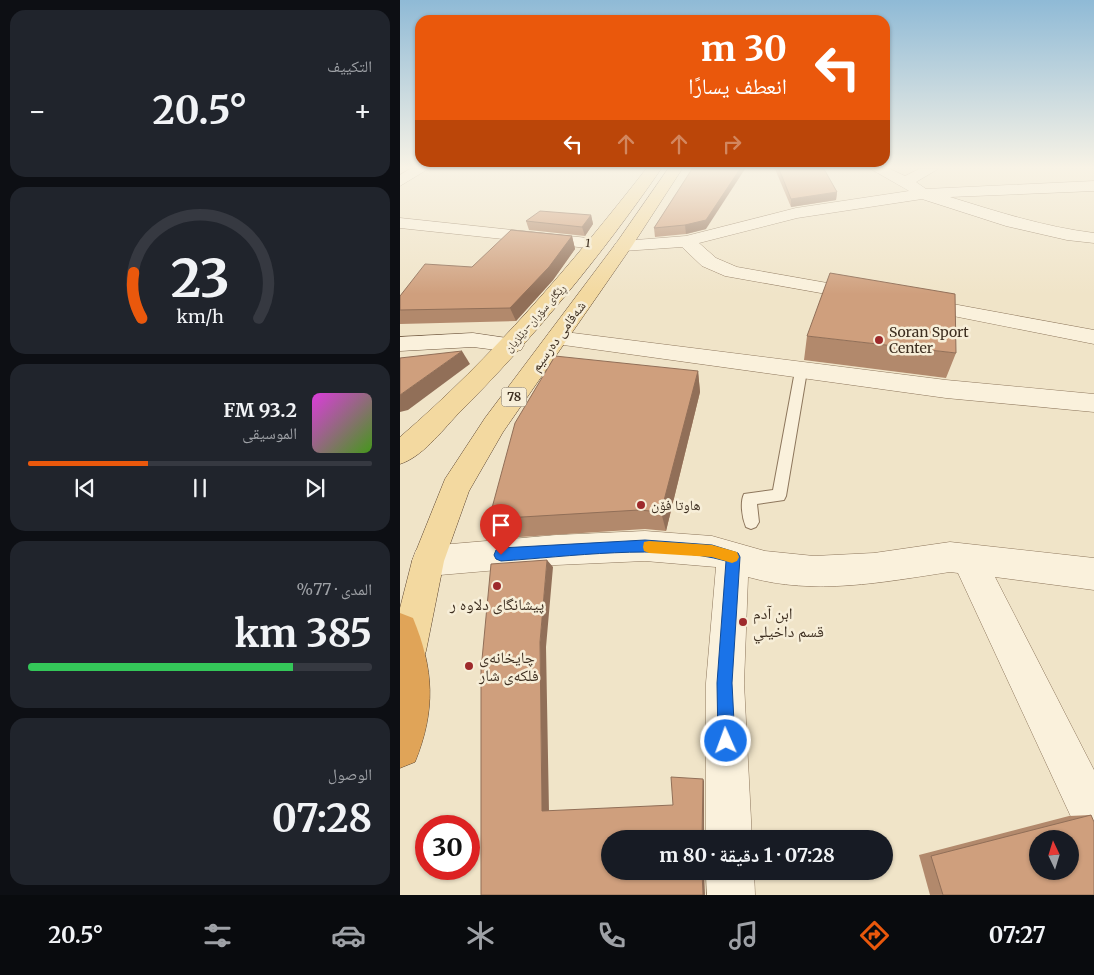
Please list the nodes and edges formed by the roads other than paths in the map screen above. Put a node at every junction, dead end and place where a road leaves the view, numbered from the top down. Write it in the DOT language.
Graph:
graph roads {
  1 [pos="622,211"];
  2 [pos="647,211"];
  3 [pos="811,211"];
  4 [pos="976,211"];
  5 [pos="400,223"];
  6 [pos="1094,238"];
  7 [pos="686,241"];
  8 [pos="597,244"];
  9 [pos="623,246"];
  10 [pos="875,296"];
  11 [pos="903,301"];
  12 [pos="1094,337"];
  13 [pos="557,338"];
  14 [pos="400,344"];
  15 [pos="512,345"];
  16 [pos="801,371"];
  17 [pos="1094,403"];
  18 [pos="400,453"];
  19 [pos="751,522"];
  20 [pos="733,557"];
  21 [pos="968,559"];
  22 [pos="428,561"];
  23 [pos="1094,574"];
  24 [pos="404,641"];
  25 [pos="400,747"];
  26 [pos="1094,816"];
  27 [pos="730,830"];
  28 [pos="730,880"];
  29 [pos="731,895"];
  1 -- 8 [label="main road, ڕێگای سۆران-دێلزیان"];
  2 -- 9 [label="main road, شەقامی دەرسیم / 78"];
  3 -- 7 [label="street"];
  4 -- 6 [label="street"];
  5 -- 8 [label="street, 1"];
  7 -- 9 [label="street"];
  7 -- 10 [label="street"];
  8 -- 15 [label="main road, ڕێگای سۆران-دێلزیان"];
  9 -- 13 [label="main road, شەقامی دەرسیم / 78"];
  11 -- 12 [label="street"];
  13 -- 16 [label="street"];
  13 -- 22 [label="main road, شەقامی دەرسیم / 78"];
  14 -- 15 [label="street"];
  15 -- 18 [label="main road, ڕێگای سۆران-دێلزیان"];
  16 -- 17 [label="street"];
  16 -- 19 [label="lane"];
  20 -- 21 [label="street"];
  20 -- 22 [label="street"];
  20 -- 27 [label="street"];
  21 -- 23 [label="street"];
  21 -- 26 [label="street"];
  22 -- 24 [label="main road, شەقامی دەرسیم / 78"];
  24 -- 25 [label="highway"];
  28 -- 29 [label="street"];
}
